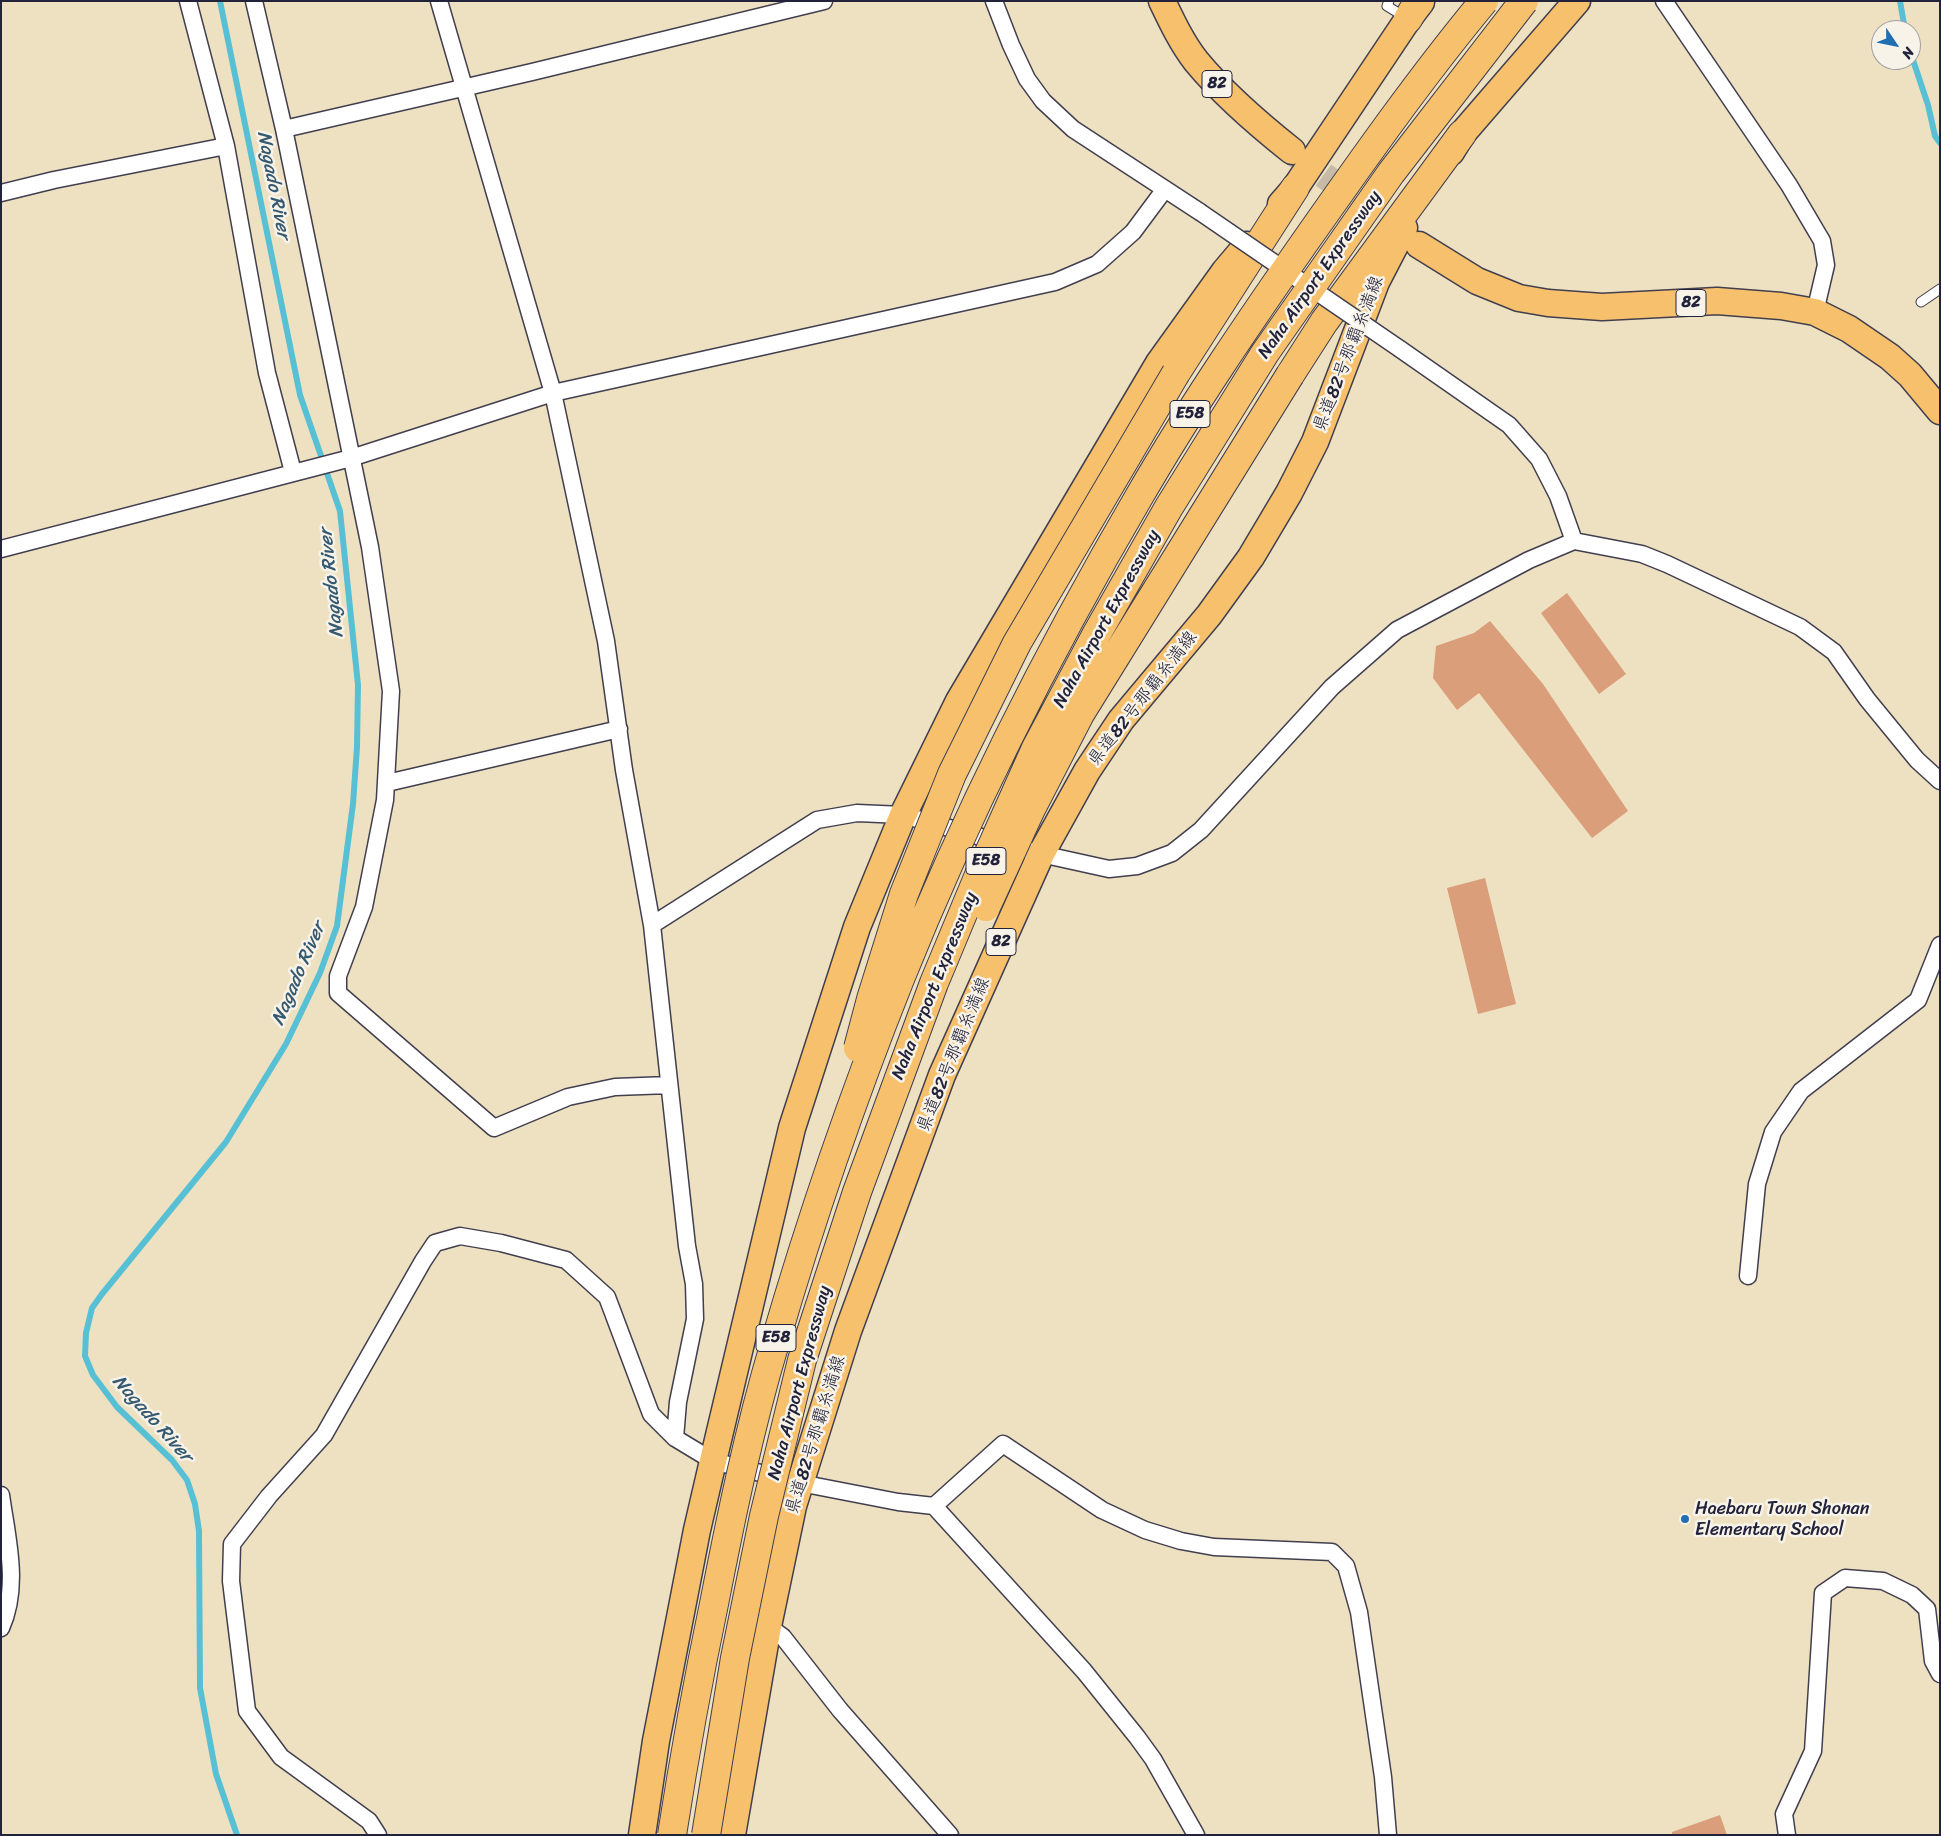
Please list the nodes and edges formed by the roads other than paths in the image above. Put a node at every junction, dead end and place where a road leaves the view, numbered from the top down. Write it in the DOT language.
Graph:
graph roads {
  1 [pos="188,1"];
  2 [pos="254,1"];
  3 [pos="439,1"];
  4 [pos="824,1"];
  5 [pos="994,1"];
  6 [pos="1162,1"];
  7 [pos="1484,1"];
  8 [pos="1524,1"];
  9 [pos="1577,1"];
  10 [pos="1664,1"];
  11 [pos="1409,6"];
  12 [pos="465,88"];
  13 [pos="284,129"];
  14 [pos="1462,134"];
  15 [pos="226,146"];
  16 [pos="1292,152"];
  17 [pos="1295,188"];
  18 [pos="1164,189"];
  19 [pos="1,193"];
  20 [pos="1418,245"];
  21 [pos="1940,289"];
  22 [pos="1921,302"];
  23 [pos="1815,312"];
  24 [pos="553,394"];
  25 [pos="1940,410"];
  26 [pos="351,458"];
  27 [pos="293,472"];
  28 [pos="1574,541"];
  29 [pos="1,549"];
  30 [pos="619,729"];
  31 [pos="1940,782"];
  32 [pos="387,783"];
  33 [pos="903,815"];
  34 [pos="1041,854"];
  35 [pos="652,925"];
  36 [pos="1940,945"];
  37 [pos="669,1085"];
  38 [pos="822,1190"];
  39 [pos="857,1192"];
  40 [pos="1748,1276"];
  41 [pos="675,1438"];
  42 [pos="713,1461"];
  43 [pos="800,1483"];
  44 [pos="1,1495"];
  45 [pos="934,1506"];
  46 [pos="768,1626"];
  47 [pos="1,1628"];
  48 [pos="1940,1674"];
  49 [pos="378,1835"];
  50 [pos="642,1835"];
  51 [pos="672,1835"];
  52 [pos="706,1835"];
  53 [pos="732,1835"];
  54 [pos="950,1835"];
  55 [pos="1196,1835"];
  56 [pos="1388,1835"];
  57 [pos="1787,1835"];
  1 -- 15 [label="street"];
  2 -- 13 [label="street"];
  3 -- 12 [label="street"];
  4 -- 12 [label="street"];
  5 -- 18 [label="street"];
  6 -- 16 [label="main road, 82"];
  7 -- 38 [label="highway, Naha Airport Expressway / E58, bridge"];
  8 -- 39 [label="highway, Naha Airport Expressway / E58, bridge"];
  9 -- 14 [label="main road, 県道82号那覇糸満線 / 82"];
  10 -- 23 [label="street"];
  11 -- 17 [label="main road"];
  12 -- 13 [label="street"];
  12 -- 24 [label="street"];
  13 -- 26 [label="street"];
  14 -- 34 [label="main road, 県道82号那覇糸満線 / 82"];
  14 -- 39 [label="highway, bridge"];
  15 -- 19 [label="street"];
  15 -- 27 [label="street"];
  17 -- 33 [label="main road"];
  17 -- 38 [label="highway, bridge"];
  18 -- 24 [label="street"];
  18 -- 28 [label="street, bridge"];
  20 -- 23 [label="main road, 82"];
  21 -- 22 [label="lane"];
  23 -- 25 [label="main road, 82"];
  24 -- 26 [label="street"];
  24 -- 30 [label="street"];
  26 -- 27 [label="street"];
  26 -- 32 [label="street"];
  27 -- 29 [label="street"];
  28 -- 31 [label="street"];
  28 -- 34 [label="street"];
  30 -- 32 [label="street"];
  30 -- 35 [label="street"];
  32 -- 37 [label="street"];
  33 -- 34 [label="street"];
  33 -- 35 [label="street"];
  33 -- 42 [label="main road"];
  34 -- 43 [label="main road, 県道82号那覇糸満線 / 82"];
  35 -- 37 [label="street"];
  36 -- 40 [label="street"];
  37 -- 41 [label="street"];
  38 -- 51 [label="highway, Naha Airport Expressway / E58, bridge"];
  39 -- 52 [label="highway, Naha Airport Expressway / E58, bridge"];
  41 -- 42 [label="street"];
  41 -- 49 [label="street"];
  42 -- 43 [label="street"];
  42 -- 50 [label="main road"];
  43 -- 45 [label="street"];
  43 -- 46 [label="main road, 県道82号那覇糸満線 / 82"];
  44 -- 47 [label="street"];
  45 -- 55 [label="street"];
  45 -- 56 [label="street"];
  46 -- 53 [label="main road, 県道82号那覇糸満線 / 82"];
  46 -- 54 [label="street"];
  48 -- 57 [label="street"];
}
